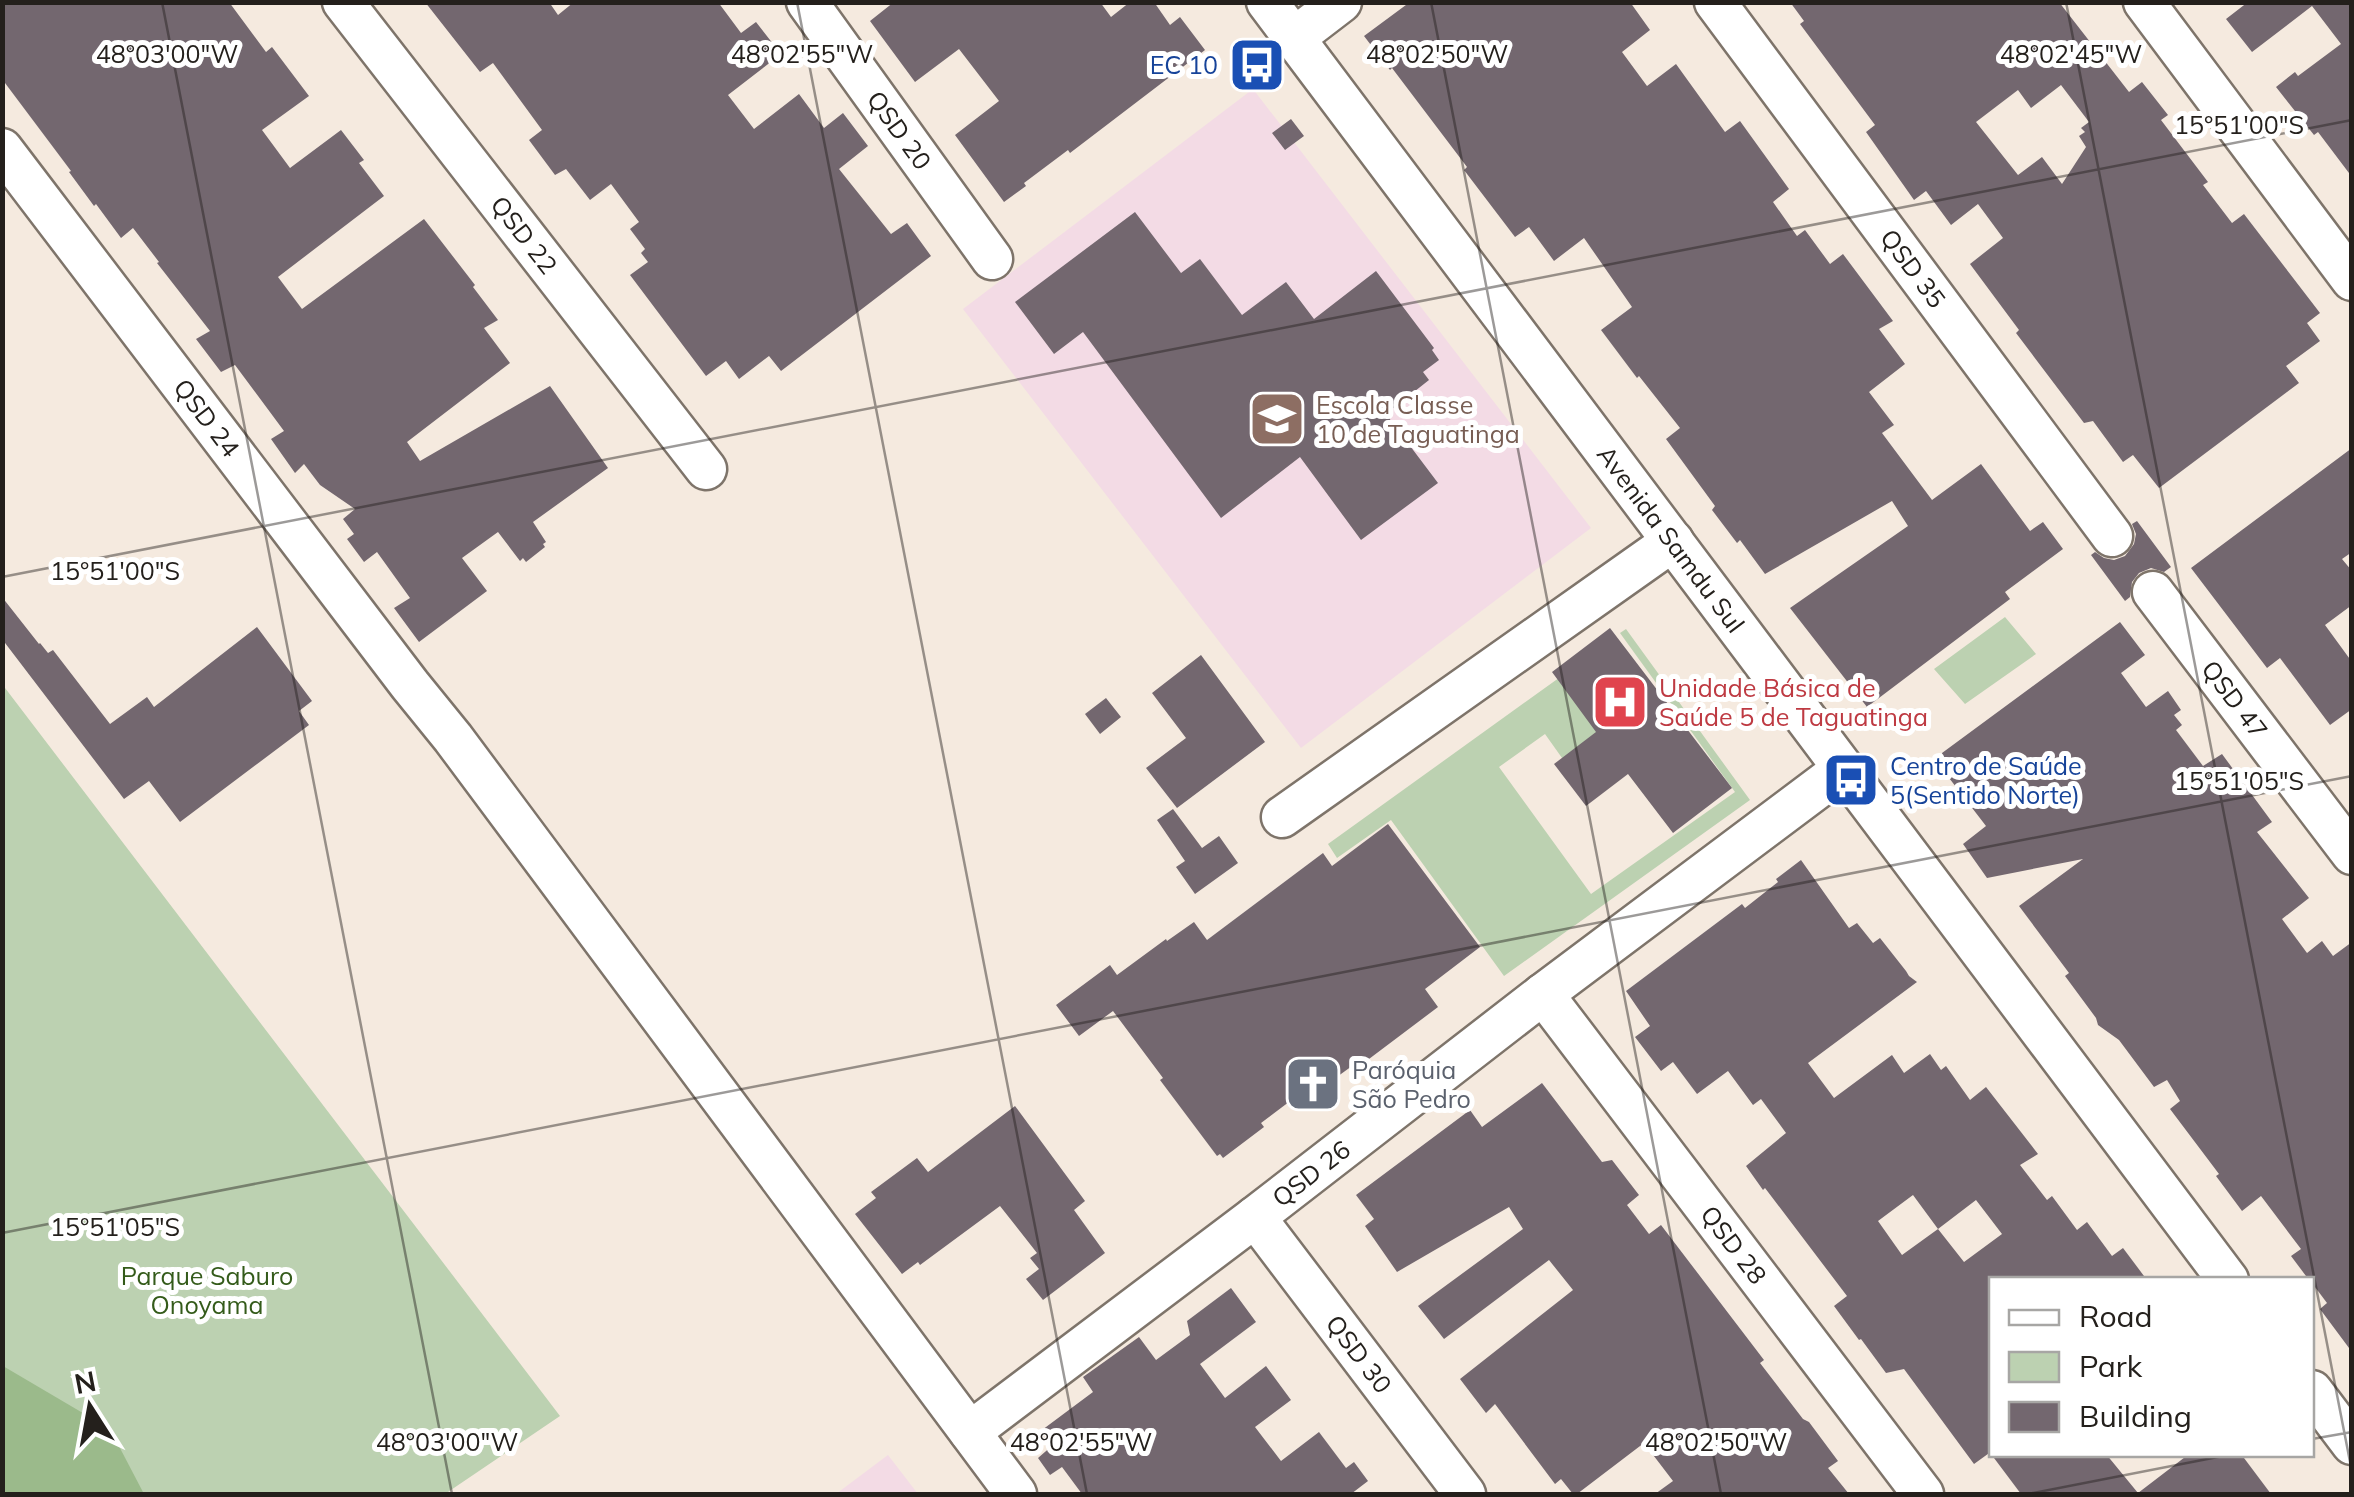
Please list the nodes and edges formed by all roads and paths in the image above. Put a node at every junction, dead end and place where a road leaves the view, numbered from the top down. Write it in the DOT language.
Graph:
graph roads {
  1 [pos="343,2"];
  2 [pos="807,2"];
  3 [pos="1267,2"];
  4 [pos="1342,2"];
  5 [pos="1715,2"];
  6 [pos="2144,2"];
  7 [pos="1294,38"];
  8 [pos="2,149"];
  9 [pos="992,259"];
  10 [pos="2352,280"];
  11 [pos="706,469"];
  12 [pos="2112,536"];
  13 [pos="1672,541"];
  14 [pos="2153,592"];
  15 [pos="1843,769"];
  16 [pos="1282,817"];
  17 [pos="2352,854"];
  18 [pos="1543,994"];
  19 [pos="1255,1217"];
  20 [pos="2226,1277"];
  21 [pos="2314,1394"];
  22 [pos="970,1432"];
  23 [pos="2352,1444"];
  24 [pos="1016,1494"];
  25 [pos="1465,1494"];
  26 [pos="1923,1494"];
  1 -- 11 [label="street, QSD 22"];
  2 -- 9 [label="street, QSD 20"];
  3 -- 7 [label="street, Avenida Samdu Sul"];
  4 -- 7 [label="street"];
  5 -- 12 [label="street, QSD 35"];
  6 -- 10 [label="street"];
  7 -- 13 [label="street, Avenida Samdu Sul"];
  8 -- 22 [label="street, QSD 24"];
  13 -- 15 [label="street, Avenida Samdu Sul"];
  13 -- 16 [label="street"];
  14 -- 17 [label="street, QSD 47"];
  15 -- 18 [label="street, QSD 26"];
  15 -- 20 [label="street, Avenida Samdu Sul"];
  18 -- 19 [label="street, QSD 26"];
  18 -- 26 [label="street, QSD 28"];
  19 -- 22 [label="street, QSD 26"];
  19 -- 25 [label="street, QSD 30"];
  21 -- 23 [label="street"];
  22 -- 24 [label="street, QSD 24"];
}
